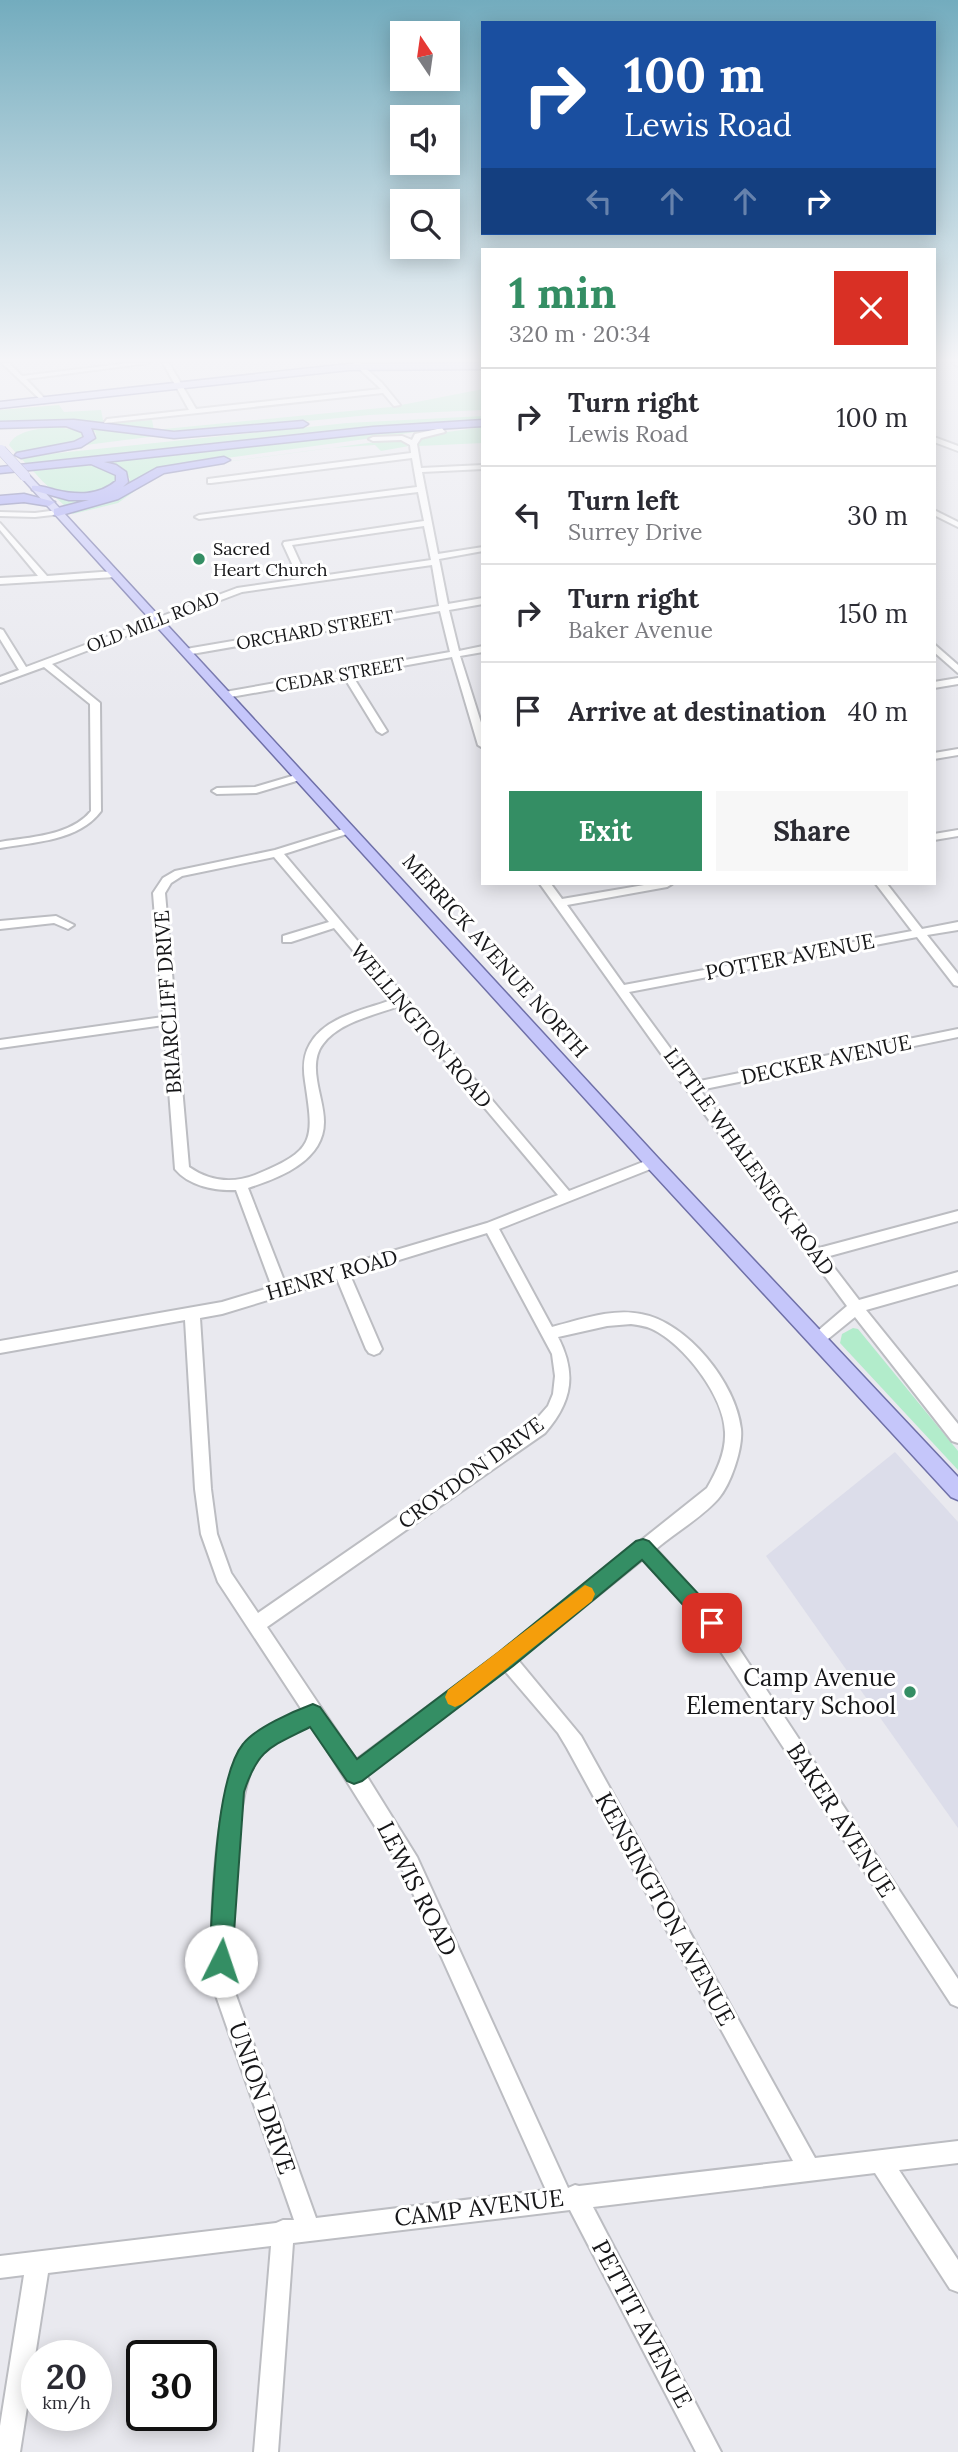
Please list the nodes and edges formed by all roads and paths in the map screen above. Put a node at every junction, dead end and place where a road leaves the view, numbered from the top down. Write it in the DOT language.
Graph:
graph roads {
  1 [pos="24,477"];
  2 [pos="32,477"];
  3 [pos="123,477"];
  4 [pos="148,477"];
  5 [pos="239,477"];
  6 [pos="419,477"];
  7 [pos="211,481"];
  8 [pos="36,488"];
  9 [pos="421,489"];
  10 [pos="0,494"];
  11 [pos="0,500"];
  12 [pos="54,507"];
  13 [pos="936,513"];
  14 [pos="0,514"];
  15 [pos="199,517"];
  16 [pos="428,523"];
  17 [pos="0,525"];
  18 [pos="958,525"];
  19 [pos="0,542"];
  20 [pos="13,542"];
  21 [pos="481,549"];
  22 [pos="435,559"];
  23 [pos="115,574"];
  24 [pos="44,579"];
  25 [pos="304,580"];
  26 [pos="0,581"];
  27 [pos="481,601"];
  28 [pos="444,608"];
  29 [pos="157,620"];
  30 [pos="0,632"];
  31 [pos="481,649"];
  32 [pos="936,649"];
  33 [pos="187,652"];
  34 [pos="455,654"];
  35 [pos="45,663"];
  36 [pos="958,670"];
  37 [pos="24,671"];
  38 [pos="345,673"];
  39 [pos="0,680"];
  40 [pos="958,681"];
  41 [pos="936,685"];
  42 [pos="225,695"];
  43 [pos="382,731"];
  44 [pos="481,738"];
  45 [pos="958,752"];
  46 [pos="936,756"];
  47 [pos="299,777"];
  48 [pos="217,791"];
  49 [pos="349,830"];
  50 [pos="958,833"];
  51 [pos="936,837"];
  52 [pos="0,845"];
  53 [pos="277,853"];
  54 [pos="547,885"];
  55 [pos="661,885"];
  56 [pos="882,885"];
  57 [pos="560,903"];
  58 [pos="335,924"];
  59 [pos="0,925"];
  60 [pos="68,925"];
  61 [pos="958,926"];
  62 [pos="919,933"];
  63 [pos="287,939"];
  64 [pos="958,982"];
  65 [pos="622,989"];
  66 [pos="401,1001"];
  67 [pos="169,1020"];
  68 [pos="958,1033"];
  69 [pos="0,1044"];
  70 [pos="693,1087"];
  71 [pos="653,1163"];
  72 [pos="241,1186"];
  73 [pos="567,1197"];
  74 [pos="958,1216"];
  75 [pos="491,1227"];
  76 [pos="817,1254"];
  77 [pos="342,1273"];
  78 [pos="958,1278"];
  79 [pos="280,1290"];
  80 [pos="856,1307"];
  81 [pos="192,1313"];
  82 [pos="547,1334"];
  83 [pos="818,1339"];
  84 [pos="0,1347"];
  85 [pos="374,1349"];
  86 [pos="958,1436"];
  87 [pos="958,1490"];
  88 [pos="643,1547"];
  89 [pos="255,1625"];
  90 [pos="506,1659"];
  91 [pos="313,1714"];
  92 [pos="354,1773"];
  93 [pos="958,1997"];
  94 [pos="958,2152"];
  95 [pos="881,2162"];
  96 [pos="809,2169"];
  97 [pos="568,2197"];
  98 [pos="308,2228"];
  99 [pos="283,2231"];
  100 [pos="38,2262"];
  101 [pos="0,2267"];
  102 [pos="958,2281"];
  103 [pos="8,2452"];
  104 [pos="266,2452"];
  105 [pos="709,2452"];
  1 -- 10 [label="highway"];
  2 -- 8 [label="main road, MERRICK AVENUE NORTH"];
  3 -- 8 [label="highway"];
  4 -- 12 [label="highway"];
  5 -- 7 [label="street"];
  6 -- 9 [label="street"];
  8 -- 12 [label="main road, MERRICK AVENUE NORTH"];
  9 -- 15 [label="street"];
  9 -- 16 [label="street"];
  11 -- 12 [label="highway"];
  12 -- 14 [label="street"];
  12 -- 23 [label="main road, MERRICK AVENUE NORTH"];
  13 -- 18 [label="street"];
  16 -- 22 [label="street"];
  16 -- 25 [label="street"];
  17 -- 20 [label="street"];
  19 -- 20 [label="street"];
  20 -- 24 [label="street"];
  21 -- 22 [label="street, OLD MILL ROAD"];
  22 -- 25 [label="street, OLD MILL ROAD"];
  22 -- 28 [label="street"];
  23 -- 24 [label="street"];
  23 -- 29 [label="main road, MERRICK AVENUE NORTH"];
  24 -- 26 [label="street"];
  25 -- 29 [label="street, OLD MILL ROAD"];
  27 -- 28 [label="street, ORCHARD STREET"];
  28 -- 33 [label="street, ORCHARD STREET"];
  28 -- 34 [label="street"];
  29 -- 33 [label="main road, MERRICK AVENUE NORTH"];
  29 -- 35 [label="street, OLD MILL ROAD"];
  30 -- 37 [label="street"];
  31 -- 34 [label="street, CEDAR STREET"];
  32 -- 36 [label="street"];
  33 -- 42 [label="main road, MERRICK AVENUE NORTH"];
  34 -- 38 [label="street, CEDAR STREET"];
  34 -- 44 [label="street"];
  35 -- 37 [label="street, OLD MILL ROAD"];
  35 -- 52 [label="street"];
  37 -- 39 [label="street, OLD MILL ROAD"];
  38 -- 42 [label="street, CEDAR STREET"];
  38 -- 43 [label="street"];
  40 -- 41 [label="street"];
  42 -- 47 [label="main road, MERRICK AVENUE NORTH"];
  45 -- 46 [label="street"];
  47 -- 48 [label="street"];
  47 -- 49 [label="main road, MERRICK AVENUE NORTH"];
  49 -- 53 [label="street, BRIARCLIFF DRIVE"];
  49 -- 71 [label="main road, MERRICK AVENUE NORTH"];
  50 -- 51 [label="street"];
  53 -- 58 [label="street, WELLINGTON ROAD"];
  53 -- 67 [label="street, BRIARCLIFF DRIVE"];
  54 -- 57 [label="street, LITTLE WHALENECK ROAD"];
  55 -- 57 [label="street"];
  56 -- 62 [label="street"];
  57 -- 65 [label="street, LITTLE WHALENECK ROAD"];
  58 -- 63 [label="street"];
  58 -- 66 [label="street, WELLINGTON ROAD"];
  59 -- 60 [label="street"];
  61 -- 62 [label="street, POTTER AVENUE"];
  62 -- 64 [label="street"];
  62 -- 65 [label="street, POTTER AVENUE"];
  65 -- 70 [label="street, LITTLE WHALENECK ROAD"];
  66 -- 72 [label="street"];
  66 -- 73 [label="street, WELLINGTON ROAD"];
  67 -- 69 [label="street"];
  67 -- 72 [label="street, BRIARCLIFF DRIVE"];
  68 -- 70 [label="street, DECKER AVENUE"];
  70 -- 76 [label="street, LITTLE WHALENECK ROAD"];
  71 -- 73 [label="street, HENRY ROAD"];
  71 -- 83 [label="main road, MERRICK AVENUE NORTH"];
  72 -- 79 [label="street"];
  73 -- 75 [label="street, HENRY ROAD"];
  74 -- 76 [label="street"];
  75 -- 77 [label="street, HENRY ROAD"];
  75 -- 82 [label="street, CROYDON DRIVE"];
  76 -- 80 [label="street, LITTLE WHALENECK ROAD"];
  77 -- 79 [label="street, HENRY ROAD"];
  77 -- 85 [label="street"];
  78 -- 80 [label="street"];
  79 -- 81 [label="street, HENRY ROAD"];
  80 -- 83 [label="street"];
  80 -- 86 [label="street, LITTLE WHALENECK ROAD"];
  81 -- 84 [label="street, HENRY ROAD"];
  81 -- 89 [label="street, LEWIS ROAD"];
  82 -- 88 [label="street"];
  82 -- 89 [label="street, CROYDON DRIVE"];
  83 -- 87 [label="main road, MERRICK AVENUE NORTH"];
  88 -- 90 [label="street"];
  88 -- 93 [label="street, BAKER AVENUE"];
  89 -- 91 [label="street, LEWIS ROAD"];
  90 -- 92 [label="street"];
  90 -- 96 [label="street, KENSINGTON AVENUE"];
  91 -- 92 [label="street, LEWIS ROAD"];
  91 -- 98 [label="street, UNION DRIVE"];
  92 -- 97 [label="street, LEWIS ROAD"];
  94 -- 95 [label="street, CAMP AVENUE"];
  95 -- 96 [label="street, CAMP AVENUE"];
  95 -- 102 [label="street"];
  96 -- 97 [label="street, CAMP AVENUE"];
  97 -- 98 [label="street, CAMP AVENUE"];
  97 -- 105 [label="street, PETTIT AVENUE"];
  98 -- 99 [label="street, CAMP AVENUE"];
  99 -- 100 [label="street, CAMP AVENUE"];
  99 -- 104 [label="street"];
  100 -- 101 [label="street, CAMP AVENUE"];
  100 -- 103 [label="street"];
}
